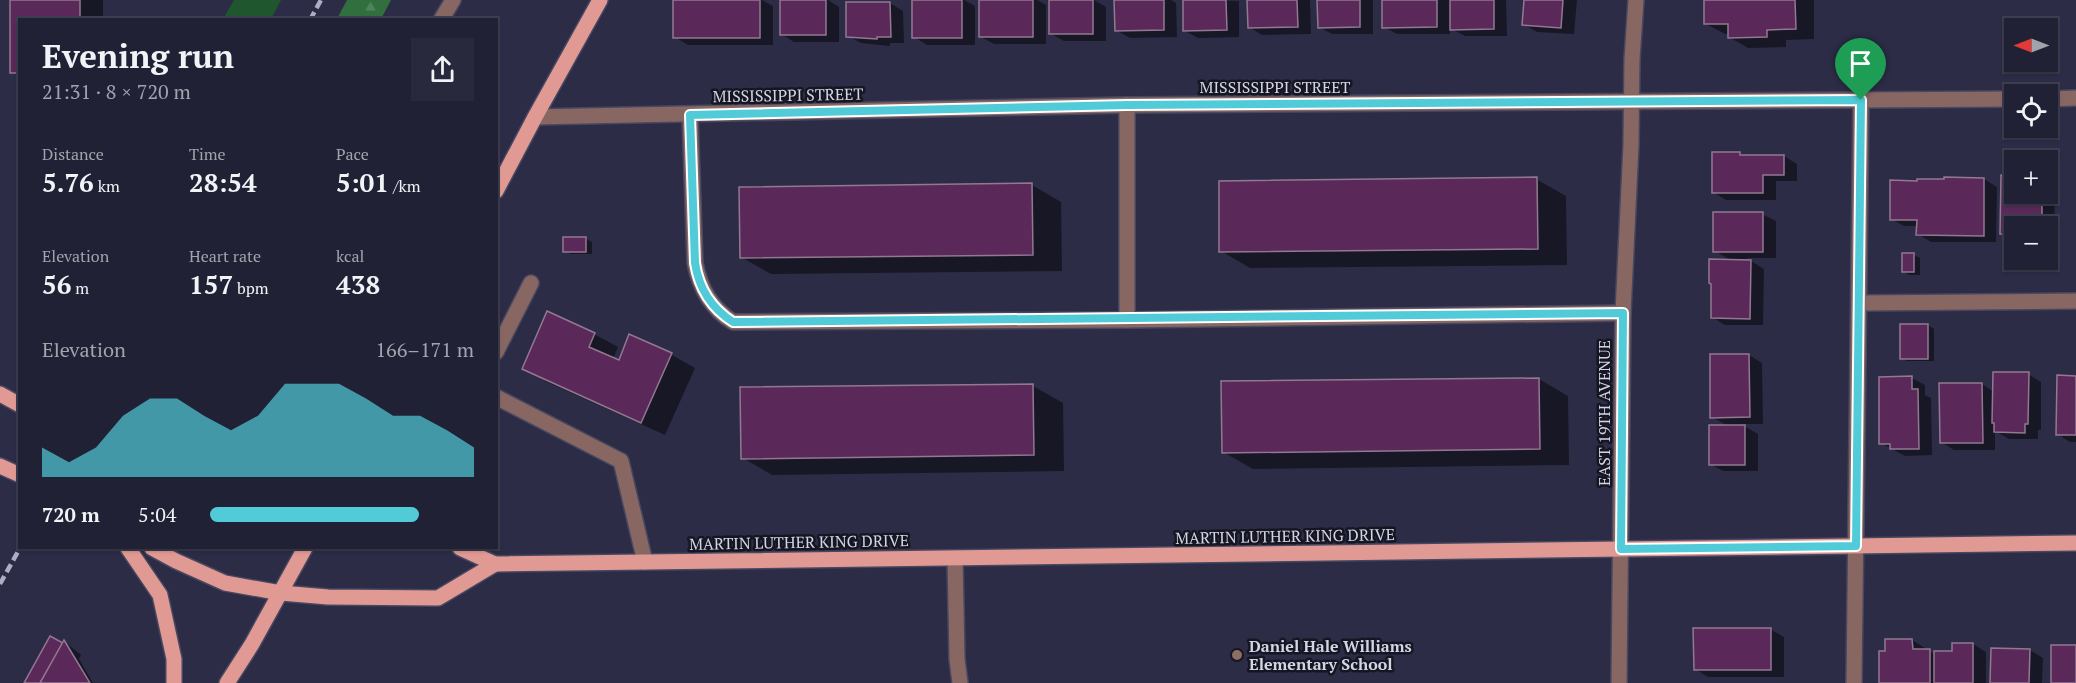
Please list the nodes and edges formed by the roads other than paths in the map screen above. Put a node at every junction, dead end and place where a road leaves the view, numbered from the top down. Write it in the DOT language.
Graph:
graph roads {
  1 [pos="453,0"];
  2 [pos="600,0"];
  3 [pos="1636,0"];
  4 [pos="442,18"];
  5 [pos="2076,98"];
  6 [pos="2004,99"];
  7 [pos="2058,99"];
  8 [pos="1861,100"];
  9 [pos="1631,103"];
  10 [pos="1127,105"];
  11 [pos="690,115"];
  12 [pos="535,117"];
  13 [pos="498,187"];
  14 [pos="531,283"];
  15 [pos="2076,301"];
  16 [pos="1859,303"];
  17 [pos="1623,313"];
  18 [pos="1127,320"];
  19 [pos="498,348"];
  20 [pos="0,394"];
  21 [pos="498,398"];
  22 [pos="18,404"];
  23 [pos="0,466"];
  24 [pos="18,475"];
  25 [pos="2076,543"];
  26 [pos="1856,546"];
  27 [pos="130,549"];
  28 [pos="154,549"];
  29 [pos="304,549"];
  30 [pos="462,549"];
  31 [pos="1621,549"];
  32 [pos="955,558"];
  33 [pos="645,562"];
  34 [pos="495,564"];
  35 [pos="281,592"];
  36 [pos="174,683"];
  37 [pos="227,683"];
  38 [pos="960,683"];
  39 [pos="1620,683"];
  40 [pos="1854,683"];
  1 -- 4 [label="street"];
  2 -- 12 [label="main road"];
  3 -- 9 [label="street, EAST 19TH AVENUE"];
  5 -- 7 [label="street"];
  6 -- 8 [label="street, MISSISSIPPI STREET"];
  8 -- 9 [label="street, MISSISSIPPI STREET"];
  8 -- 16 [label="street"];
  9 -- 10 [label="street, MISSISSIPPI STREET"];
  9 -- 17 [label="street, EAST 19TH AVENUE"];
  10 -- 11 [label="street, MISSISSIPPI STREET"];
  10 -- 18 [label="street"];
  11 -- 12 [label="street, MISSISSIPPI STREET"];
  11 -- 18 [label="street"];
  12 -- 13 [label="main road"];
  14 -- 19 [label="street"];
  15 -- 16 [label="street"];
  16 -- 26 [label="street"];
  17 -- 18 [label="street"];
  17 -- 31 [label="street, EAST 19TH AVENUE"];
  20 -- 22 [label="main road"];
  21 -- 33 [label="street"];
  23 -- 24 [label="main road"];
  25 -- 26 [label="main road, MARTIN LUTHER KING DRIVE"];
  26 -- 31 [label="main road, MARTIN LUTHER KING DRIVE"];
  26 -- 40 [label="street"];
  27 -- 36 [label="main road"];
  28 -- 35 [label="main road"];
  29 -- 35 [label="main road"];
  30 -- 34 [label="main road, MARTIN LUTHER KING DRIVE"];
  31 -- 32 [label="main road, MARTIN LUTHER KING DRIVE"];
  31 -- 39 [label="street, EAST 19TH AVENUE"];
  32 -- 33 [label="main road, MARTIN LUTHER KING DRIVE"];
  32 -- 38 [label="street"];
  33 -- 34 [label="main road, MARTIN LUTHER KING DRIVE"];
  34 -- 35 [label="main road"];
  35 -- 37 [label="main road"];
}
